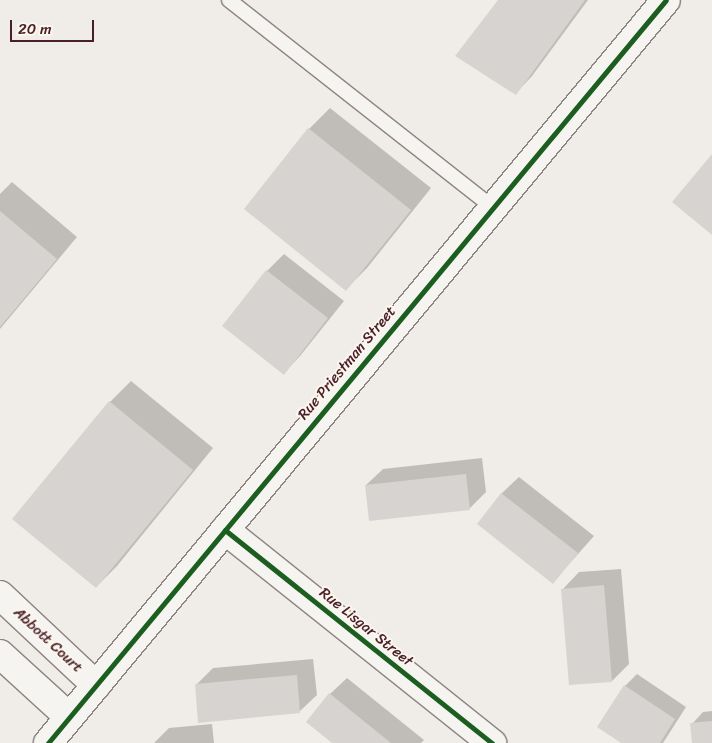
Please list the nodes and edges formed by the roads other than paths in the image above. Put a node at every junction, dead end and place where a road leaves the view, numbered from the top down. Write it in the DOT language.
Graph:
graph roads {
  1 [pos="229,0"];
  2 [pos="666,0"];
  3 [pos="493,208"];
  4 [pos="225,530"];
  5 [pos="0,595"];
  6 [pos="0,654"];
  7 [pos="96,685"];
  8 [pos="69,717"];
  9 [pos="48,743"];
  10 [pos="492,743"];
  1 -- 3 [label="lane"];
  2 -- 3 [label="street, Rue Priestman Street"];
  3 -- 4 [label="street, Rue Priestman Street"];
  4 -- 7 [label="street, Rue Priestman Street"];
  4 -- 10 [label="street, Rue Lisgar Street"];
  5 -- 7 [label="street, Abbott Court"];
  6 -- 8 [label="street"];
  7 -- 8 [label="street, Rue Priestman Street"];
  8 -- 9 [label="street, Rue Priestman Street"];
}
